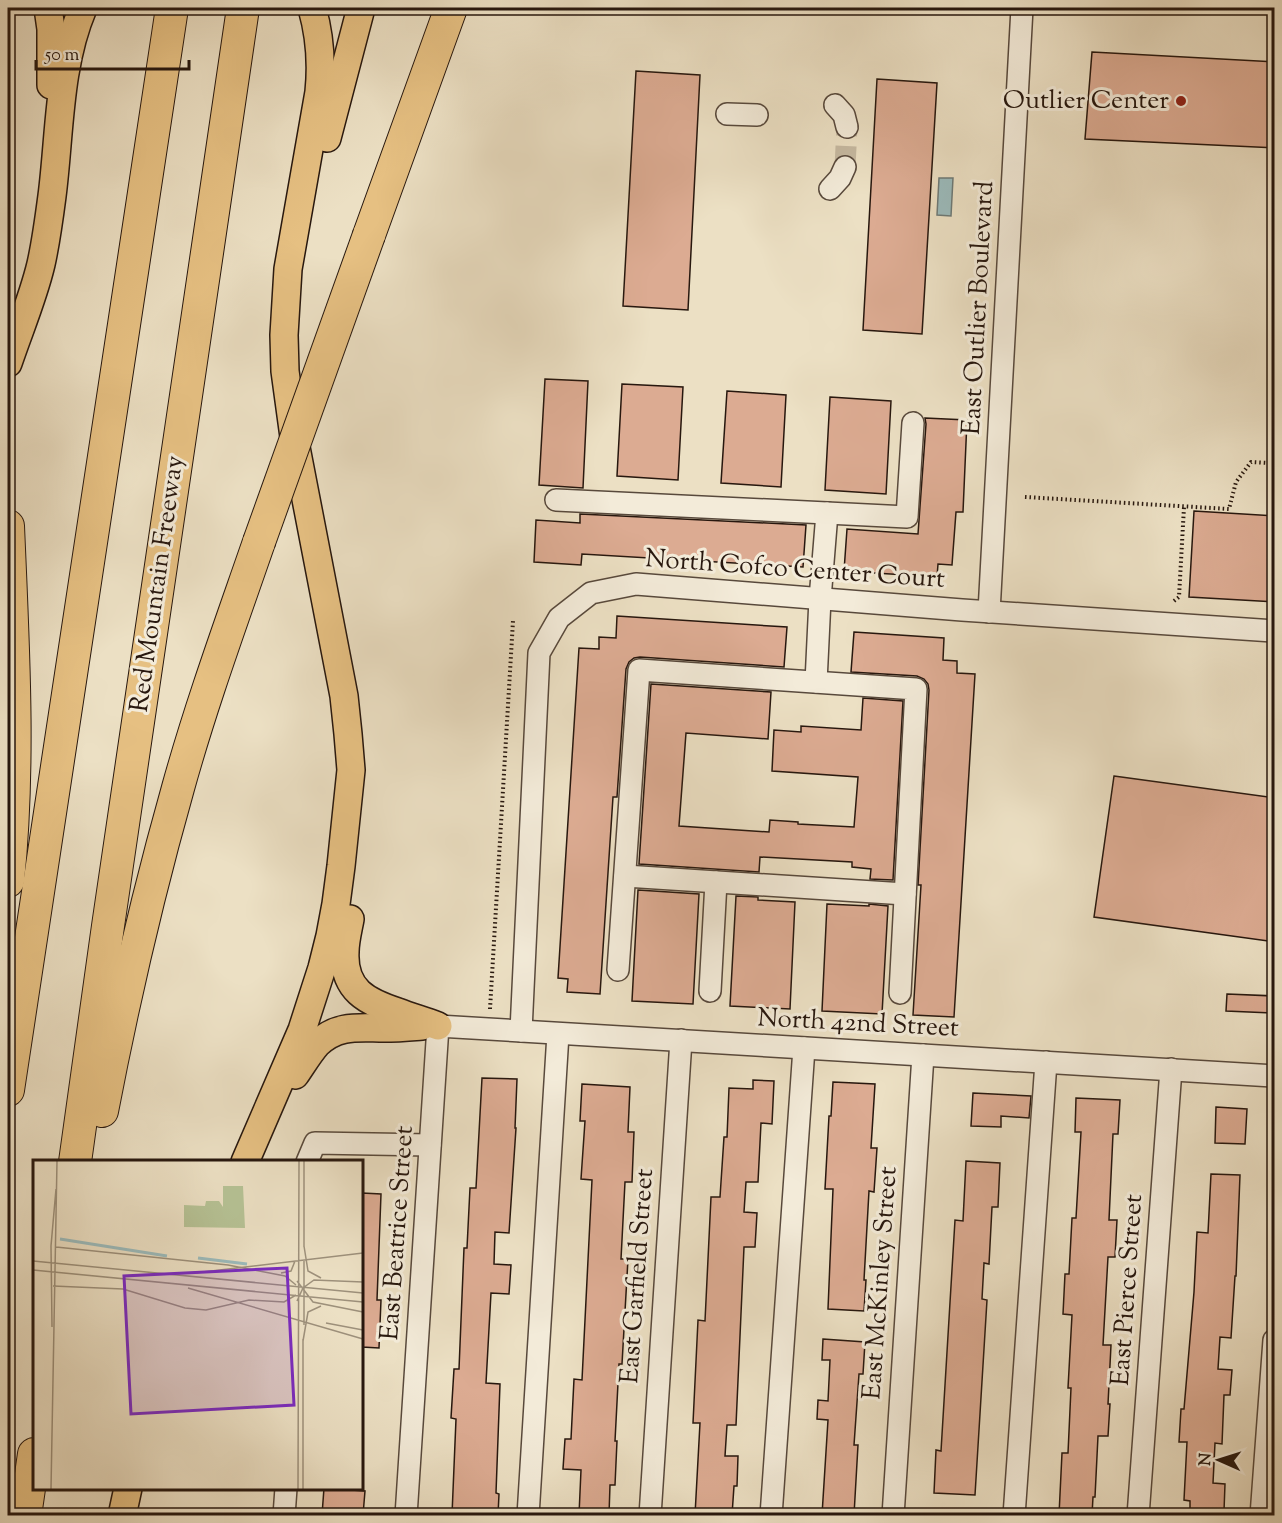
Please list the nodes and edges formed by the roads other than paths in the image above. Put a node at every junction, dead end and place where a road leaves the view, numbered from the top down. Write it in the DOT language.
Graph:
graph roads {
  1 [pos="48,8"];
  2 [pos="83,8"];
  3 [pos="312,8"];
  4 [pos="361,8"];
  5 [pos="431,8"];
  6 [pos="451,8"];
  7 [pos="1022,8"];
  8 [pos="171,12"];
  9 [pos="242,14"];
  10 [pos="835,105"];
  11 [pos="727,114"];
  12 [pos="757,115"];
  13 [pos="847,127"];
  14 [pos="845,167"];
  15 [pos="830,189"];
  16 [pos="53,194"];
  17 [pos="369,235"];
  18 [pos="288,269"];
  19 [pos="8,363"];
  20 [pos="913,423"];
  21 [pos="556,500"];
  22 [pos="827,513"];
  23 [pos="8,526"];
  24 [pos="8,531"];
  25 [pos="820,599"];
  26 [pos="989,612"];
  27 [pos="1275,631"];
  28 [pos="816,682"];
  29 [pos="351,770"];
  30 [pos="625,876"];
  31 [pos="8,881"];
  32 [pos="716,882"];
  33 [pos="905,894"];
  34 [pos="618,970"];
  35 [pos="710,991"];
  36 [pos="900,993"];
  37 [pos="438,1026"];
  38 [pos="521,1031"];
  39 [pos="558,1034"];
  40 [pos="681,1040"];
  41 [pos="804,1048"];
  42 [pos="922,1055"];
  43 [pos="1046,1062"];
  44 [pos="1171,1069"];
  45 [pos="1275,1076"];
  46 [pos="8,1090"];
  47 [pos="261,1126"];
  48 [pos="430,1145"];
  49 [pos="75,1160"];
  50 [pos="92,1160"];
  51 [pos="244,1160"];
  52 [pos="307,1160"];
  53 [pos="1275,1340"];
  54 [pos="33,1461"];
  55 [pos="128,1490"];
  56 [pos="286,1490"];
  57 [pos="25,1515"];
  58 [pos="122,1515"];
  59 [pos="284,1515"];
  60 [pos="406,1515"];
  61 [pos="528,1515"];
  62 [pos="650,1515"];
  63 [pos="771,1515"];
  64 [pos="893,1515"];
  65 [pos="1014,1515"];
  66 [pos="1138,1515"];
  67 [pos="1261,1515"];
  1 -- 16 [label="main road"];
  2 -- 16 [label="main road"];
  3 -- 18 [label="main road"];
  4 -- 18 [label="main road"];
  5 -- 17 [label="highway"];
  6 -- 17 [label="highway"];
  7 -- 26 [label="street, East Outlier Boulevard"];
  8 -- 46 [label="highway"];
  9 -- 49 [label="highway, Red Mountain Freeway"];
  10 -- 13 [label="street"];
  11 -- 12 [label="street"];
  14 -- 15 [label="street"];
  16 -- 19 [label="main road"];
  17 -- 50 [label="highway, bridge"];
  18 -- 29 [label="main road"];
  20 -- 22 [label="street"];
  21 -- 22 [label="street"];
  22 -- 25 [label="street"];
  23 -- 24 [label="highway"];
  24 -- 31 [label="highway"];
  25 -- 26 [label="street, North Cofco Center Court"];
  25 -- 28 [label="street"];
  25 -- 38 [label="street, North Cofco Center Court"];
  26 -- 27 [label="street, North Cofco Center Court"];
  28 -- 30 [label="street"];
  28 -- 33 [label="street"];
  29 -- 37 [label="main road"];
  29 -- 47 [label="main road"];
  30 -- 32 [label="street"];
  30 -- 34 [label="street"];
  32 -- 33 [label="street"];
  32 -- 35 [label="street"];
  33 -- 36 [label="street"];
  37 -- 38 [label="street, North 42nd Street"];
  37 -- 47 [label="main road"];
  37 -- 48 [label="street, East Beatrice Street"];
  38 -- 39 [label="street, North 42nd Street"];
  39 -- 40 [label="street, North 42nd Street"];
  39 -- 61 [label="street"];
  40 -- 41 [label="street, North 42nd Street"];
  40 -- 62 [label="street, East Garfield Street"];
  41 -- 42 [label="street, North 42nd Street"];
  41 -- 63 [label="street"];
  42 -- 43 [label="street, North 42nd Street"];
  42 -- 64 [label="street, East McKinley Street"];
  43 -- 44 [label="street, North 42nd Street"];
  43 -- 65 [label="street"];
  44 -- 45 [label="street, North 42nd Street"];
  44 -- 66 [label="street, East Pierce Street"];
  47 -- 51 [label="main road"];
  48 -- 52 [label="street"];
  48 -- 60 [label="street, East Beatrice Street"];
  53 -- 67 [label="street"];
  54 -- 57 [label="highway"];
  55 -- 58 [label="main road"];
  56 -- 59 [label="street"];
}
